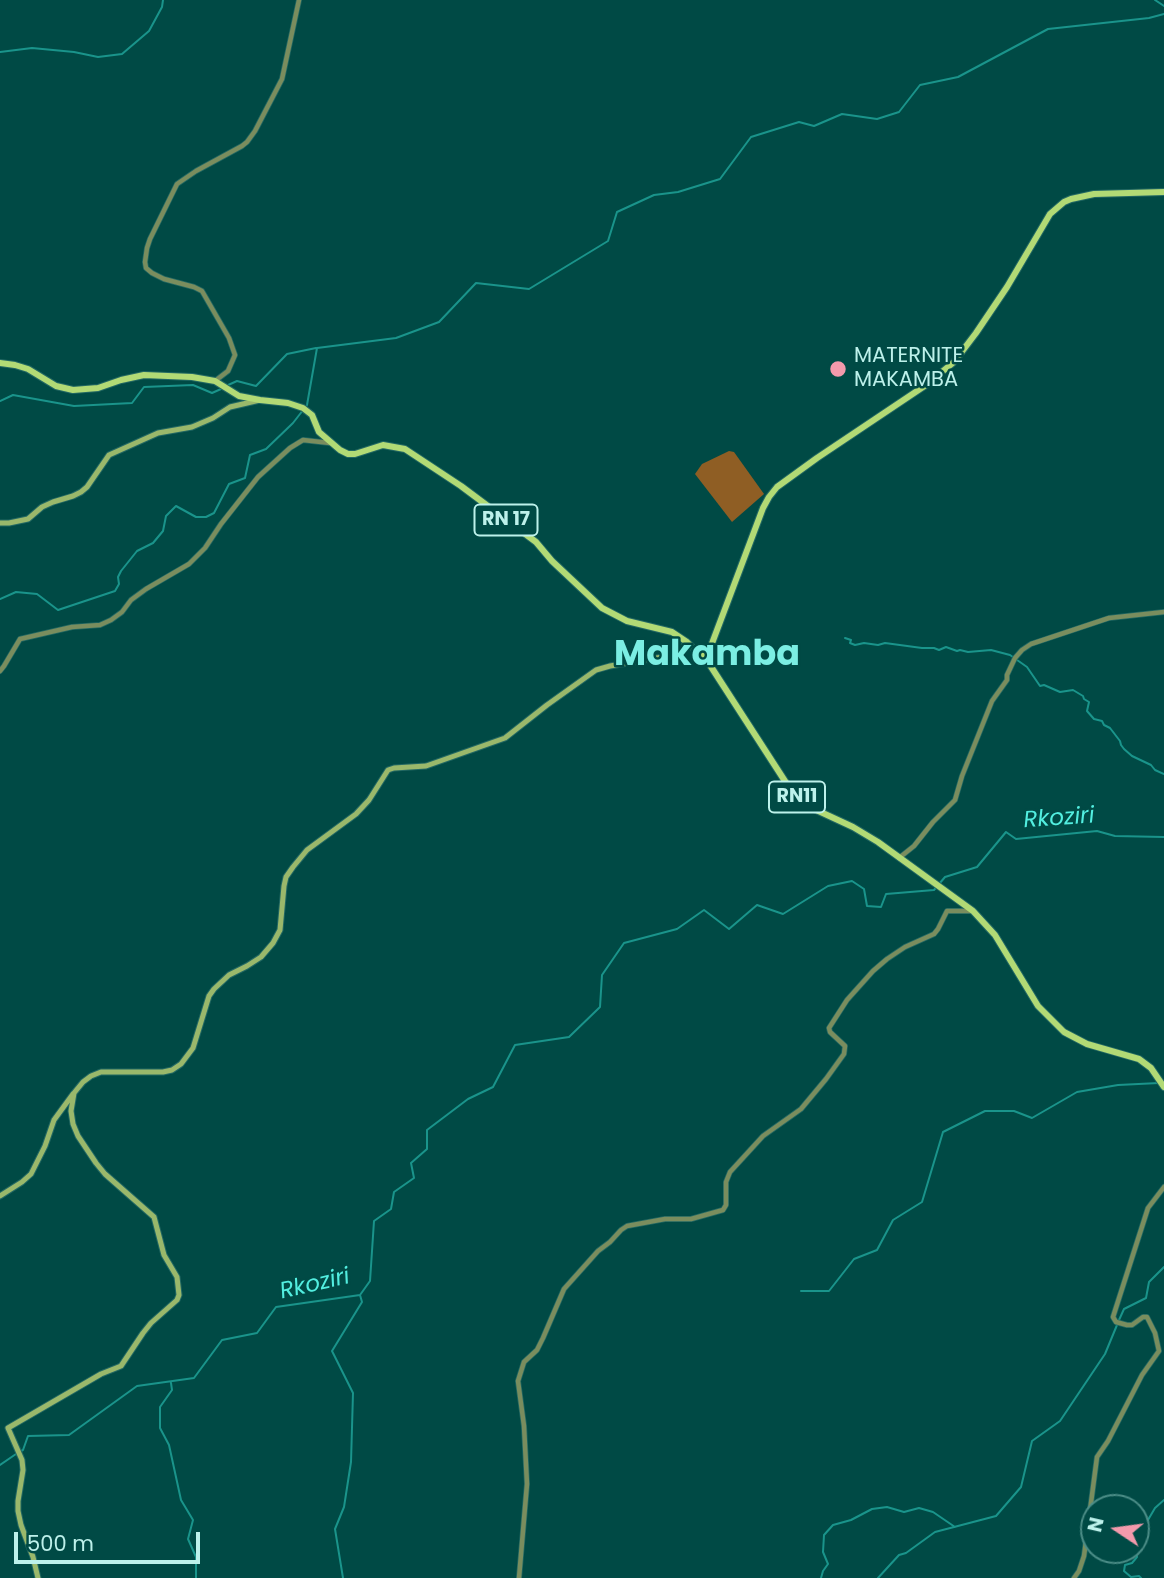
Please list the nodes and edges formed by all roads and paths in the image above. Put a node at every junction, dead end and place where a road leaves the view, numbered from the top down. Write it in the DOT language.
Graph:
graph roads {
  1 [pos="299,0"];
  2 [pos="1164,192"];
  3 [pos="0,363"];
  4 [pos="221,385"];
  5 [pos="260,400"];
  6 [pos="332,443"];
  7 [pos="0,523"];
  8 [pos="1164,612"];
  9 [pos="687,642"];
  10 [pos="706,657"];
  11 [pos="0,671"];
  12 [pos="900,858"];
  13 [pos="973,911"];
  14 [pos="1164,1087"];
  15 [pos="73,1094"];
  16 [pos="1164,1187"];
  17 [pos="0,1196"];
  18 [pos="38,1578"];
  19 [pos="519,1578"];
  20 [pos="1074,1578"];
  1 -- 4 [label="street"];
  2 -- 10 [label="main road"];
  3 -- 4 [label="main road"];
  4 -- 5 [label="main road"];
  5 -- 6 [label="main road"];
  5 -- 7 [label="main road"];
  6 -- 9 [label="main road, RN 17"];
  6 -- 11 [label="street"];
  8 -- 12 [label="street"];
  9 -- 10 [label="main road, RN 17"];
  9 -- 15 [label="main road"];
  10 -- 12 [label="main road, RN11"];
  12 -- 13 [label="main road, RN11"];
  13 -- 14 [label="main road, RN11"];
  13 -- 19 [label="street"];
  15 -- 17 [label="main road"];
  15 -- 18 [label="main road"];
  16 -- 20 [label="street"];
}
